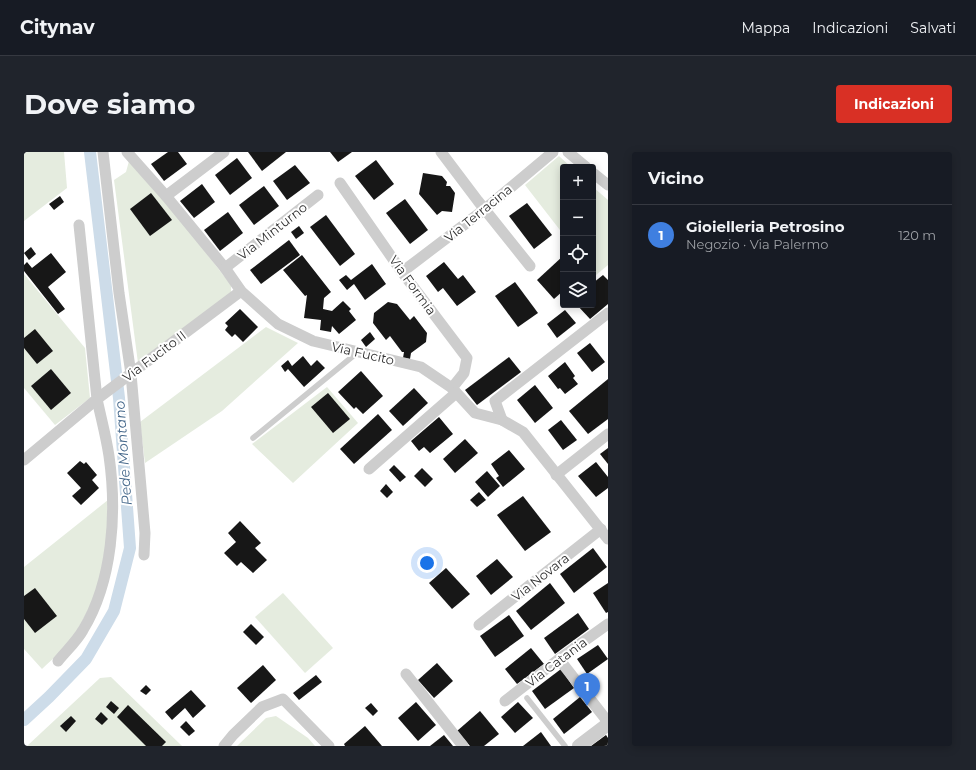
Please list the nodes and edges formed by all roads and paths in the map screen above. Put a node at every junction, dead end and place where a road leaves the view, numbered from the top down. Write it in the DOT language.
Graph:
graph roads {
  1 [pos="103,152"];
  2 [pos="127,152"];
  3 [pos="224,152"];
  4 [pos="441,152"];
  5 [pos="553,152"];
  6 [pos="568,152"];
  7 [pos="582,164"];
  8 [pos="596,175"];
  9 [pos="340,183"];
  10 [pos="608,185"];
  11 [pos="318,195"];
  12 [pos="166,196"];
  13 [pos="485,209"];
  14 [pos="79,225"];
  15 [pos="530,266"];
  16 [pos="225,268"];
  17 [pos="402,272"];
  18 [pos="241,291"];
  19 [pos="608,313"];
  20 [pos="359,352"];
  21 [pos="129,376"];
  22 [pos="454,391"];
  23 [pos="97,399"];
  24 [pos="502,420"];
  25 [pos="608,434"];
  26 [pos="253,438"];
  27 [pos="24,460"];
  28 [pos="369,469"];
  29 [pos="556,475"];
  30 [pos="601,529"];
  31 [pos="608,539"];
  32 [pos="144,556"];
  33 [pos="608,624"];
  34 [pos="479,625"];
  35 [pos="559,659"];
  36 [pos="58,661"];
  37 [pos="406,674"];
  38 [pos="527,698"];
  39 [pos="505,701"];
  40 [pos="608,723"];
  41 [pos="224,746"];
  42 [pos="329,746"];
  43 [pos="463,746"];
  44 [pos="565,746"];
  45 [pos="579,746"];
  1 -- 21 [label="street"];
  2 -- 12 [label="street, Via Fucito"];
  3 -- 12 [label="street"];
  4 -- 13 [label="street"];
  5 -- 13 [label="street, Via Terracina"];
  6 -- 7 [label="street"];
  8 -- 10 [label="street"];
  9 -- 17 [label="street, Via Formia"];
  11 -- 16 [label="street, Via Minturno"];
  12 -- 16 [label="street, Via Fucito"];
  13 -- 15 [label="street"];
  13 -- 17 [label="street, Via Terracina"];
  14 -- 23 [label="street"];
  16 -- 18 [label="street, Via Fucito"];
  17 -- 22 [label="street, Via Formia"];
  18 -- 20 [label="street, Via Fucito"];
  18 -- 21 [label="street, Via Fucito II"];
  19 -- 24 [label="street"];
  20 -- 22 [label="street, Via Fucito"];
  20 -- 26 [label="lane"];
  21 -- 23 [label="street, Via Fucito II"];
  21 -- 32 [label="street"];
  22 -- 24 [label="street, Via Fucito"];
  22 -- 28 [label="street, Via Formia"];
  23 -- 27 [label="street, Via Fucito II"];
  23 -- 36 [label="street"];
  24 -- 29 [label="street, Via Fucito"];
  25 -- 29 [label="street"];
  29 -- 30 [label="street, Via Fucito"];
  30 -- 31 [label="street, Via Fucito"];
  30 -- 34 [label="street, Via Novara"];
  33 -- 35 [label="street, Via Catania"];
  35 -- 39 [label="street, Via Catania"];
  35 -- 40 [label="street"];
  37 -- 43 [label="street"];
  38 -- 44 [label="lane"];
  40 -- 45 [label="street"];
  41 -- 42 [label="street"];
}
